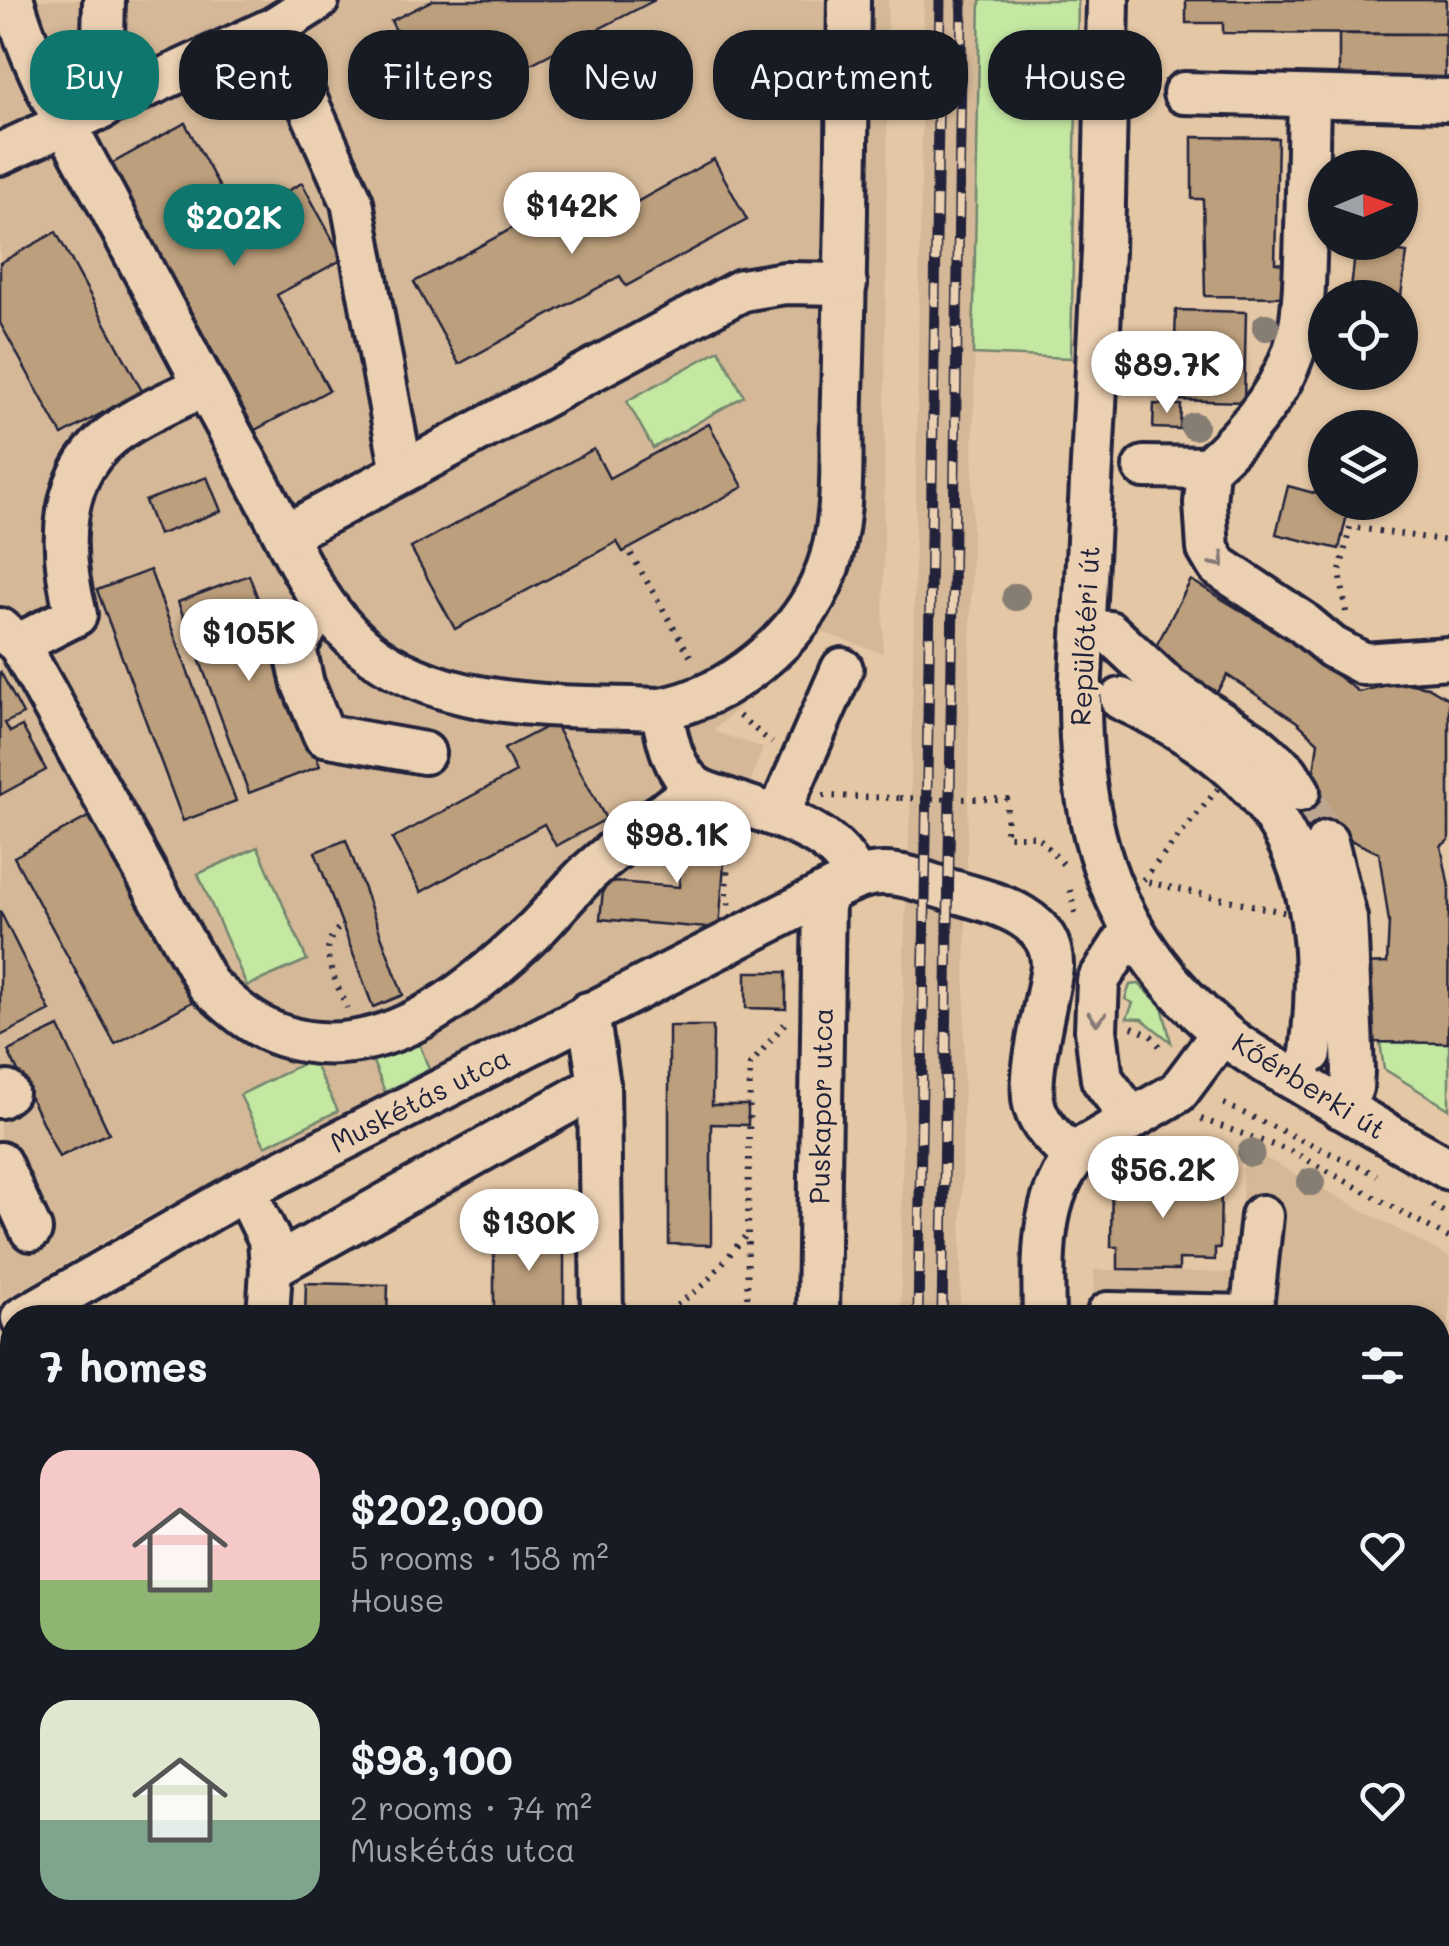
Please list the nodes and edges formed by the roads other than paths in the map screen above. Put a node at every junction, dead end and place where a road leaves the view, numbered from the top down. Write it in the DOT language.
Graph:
graph roads {
  1 [pos="13,0"];
  2 [pos="104,0"];
  3 [pos="318,0"];
  4 [pos="849,0"];
  5 [pos="1108,0"];
  6 [pos="274,28"];
  7 [pos="31,30"];
  8 [pos="99,30"];
  9 [pos="159,82"];
  10 [pos="1184,92"];
  11 [pos="1309,96"];
  12 [pos="1449,100"];
  13 [pos="77,120"];
  14 [pos="85,120"];
  15 [pos="0,154"];
  16 [pos="846,284"];
  17 [pos="204,386"];
  18 [pos="1144,467"];
  19 [pos="1208,468"];
  20 [pos="402,472"];
  21 [pos="286,534"];
  22 [pos="322,602"];
  23 [pos="1084,630"];
  24 [pos="9,636"];
  25 [pos="1449,658"];
  26 [pos="842,668"];
  27 [pos="1121,699"];
  28 [pos="661,709"];
  29 [pos="424,753"];
  30 [pos="696,788"];
  31 [pos="1299,791"];
  32 [pos="796,793"];
  33 [pos="1327,842"];
  34 [pos="840,886"];
  35 [pos="1130,930"];
  36 [pos="588,1013"];
  37 [pos="1222,1032"];
  38 [pos="1311,1053"];
  39 [pos="599,1085"];
  40 [pos="1341,1108"];
  41 [pos="1132,1118"];
  42 [pos="1074,1156"];
  43 [pos="0,1163"];
  44 [pos="1449,1170"];
  45 [pos="244,1190"];
  46 [pos="1262,1216"];
  47 [pos="31,1230"];
  48 [pos="271,1268"];
  49 [pos="45,1305"];
  50 [pos="269,1305"];
  51 [pos="602,1305"];
  52 [pos="819,1305"];
  53 [pos="1044,1305"];
  54 [pos="1252,1305"];
  1 -- 7 [label="street"];
  2 -- 8 [label="street"];
  3 -- 6 [label="street"];
  4 -- 16 [label="street"];
  5 -- 23 [label="street, Repülőtéri út"];
  6 -- 9 [label="street"];
  6 -- 20 [label="street"];
  10 -- 11 [label="street"];
  11 -- 12 [label="street"];
  11 -- 19 [label="street"];
  13 -- 15 [label="street"];
  14 -- 17 [label="street"];
  16 -- 20 [label="street"];
  16 -- 28 [label="street"];
  17 -- 21 [label="street"];
  17 -- 24 [label="street"];
  18 -- 19 [label="street"];
  19 -- 25 [label="street, one-way"];
  20 -- 21 [label="street"];
  21 -- 22 [label="street"];
  22 -- 28 [label="street"];
  22 -- 29 [label="street"];
  23 -- 31 [label="street"];
  23 -- 35 [label="street, Repülőtéri út"];
  24 -- 30 [label="street"];
  26 -- 32 [label="street"];
  27 -- 38 [label="street"];
  28 -- 30 [label="street"];
  30 -- 32 [label="street"];
  32 -- 34 [label="street"];
  33 -- 40 [label="street"];
  34 -- 36 [label="street, Muskétás utca"];
  34 -- 42 [label="street"];
  34 -- 52 [label="street, Puskapor utca"];
  35 -- 37 [label="street, Repülőtéri út"];
  35 -- 41 [label="street, one-way"];
  36 -- 39 [label="street"];
  36 -- 45 [label="street, Muskétás utca"];
  37 -- 40 [label="street, Kőérberki út"];
  37 -- 41 [label="street"];
  39 -- 48 [label="street"];
  39 -- 51 [label="street"];
  40 -- 44 [label="street, Kőérberki út"];
  41 -- 42 [label="street"];
  42 -- 53 [label="street"];
  43 -- 47 [label="street"];
  45 -- 48 [label="street"];
  45 -- 49 [label="street, Muskétás utca"];
  46 -- 54 [label="street"];
  48 -- 50 [label="street"];
}
